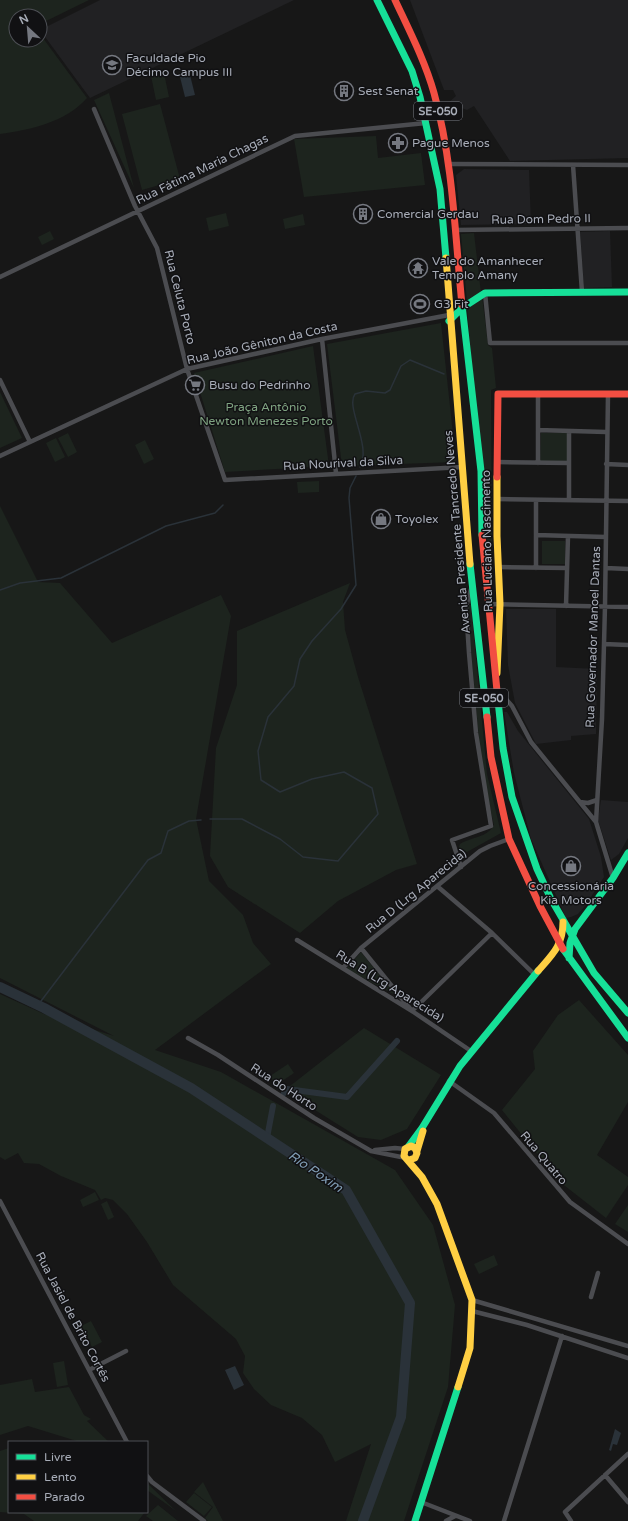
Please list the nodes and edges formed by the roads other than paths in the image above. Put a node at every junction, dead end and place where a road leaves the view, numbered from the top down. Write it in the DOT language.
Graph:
graph roads {
  1 [pos="377,0"];
  2 [pos="395,0"];
  3 [pos="94,109"];
  4 [pos="426,123"];
  5 [pos="448,164"];
  6 [pos="573,165"];
  7 [pos="628,165"];
  8 [pos="138,211"];
  9 [pos="577,228"];
  10 [pos="628,228"];
  11 [pos="455,230"];
  12 [pos="0,277"];
  13 [pos="582,292"];
  14 [pos="628,292"];
  15 [pos="485,293"];
  16 [pos="462,306"];
  17 [pos="449,318"];
  18 [pos="322,339"];
  19 [pos="628,343"];
  20 [pos="187,369"];
  21 [pos="0,380"];
  22 [pos="1,385"];
  23 [pos="538,393"];
  24 [pos="608,394"];
  25 [pos="628,394"];
  26 [pos="538,430"];
  27 [pos="569,431"];
  28 [pos="606,432"];
  29 [pos="30,442"];
  30 [pos="0,456"];
  31 [pos="498,462"];
  32 [pos="538,463"];
  33 [pos="569,463"];
  34 [pos="606,464"];
  35 [pos="628,465"];
  36 [pos="463,467"];
  37 [pos="336,473"];
  38 [pos="225,480"];
  39 [pos="497,499"];
  40 [pos="536,500"];
  41 [pos="569,500"];
  42 [pos="606,501"];
  43 [pos="628,501"];
  44 [pos="536,535"];
  45 [pos="568,536"];
  46 [pos="606,537"];
  47 [pos="498,567"];
  48 [pos="536,568"];
  49 [pos="567,568"];
  50 [pos="606,568"];
  51 [pos="628,569"];
  52 [pos="472,586"];
  53 [pos="488,604"];
  54 [pos="500,604"];
  55 [pos="566,606"];
  56 [pos="605,606"];
  57 [pos="628,607"];
  58 [pos="604,644"];
  59 [pos="628,645"];
  60 [pos="496,689"];
  61 [pos="597,800"];
  62 [pos="580,802"];
  63 [pos="596,822"];
  64 [pos="509,839"];
  65 [pos="628,853"];
  66 [pos="461,867"];
  67 [pos="613,878"];
  68 [pos="437,886"];
  69 [pos="563,922"];
  70 [pos="492,933"];
  71 [pos="571,937"];
  72 [pos="297,940"];
  73 [pos="560,944"];
  74 [pos="362,948"];
  75 [pos="569,958"];
  76 [pos="343,968"];
  77 [pos="535,975"];
  78 [pos="412,1011"];
  79 [pos="628,1013"];
  80 [pos="188,1038"];
  81 [pos="628,1038"];
  82 [pos="472,1050"];
  83 [pos="450,1081"];
  84 [pos="423,1129"];
  85 [pos="406,1148"];
  86 [pos="371,1151"];
  87 [pos="417,1153"];
  88 [pos="408,1159"];
  89 [pos="422,1177"];
  90 [pos="0,1201"];
  91 [pos="628,1244"];
  92 [pos="598,1273"];
  93 [pos="591,1297"];
  94 [pos="472,1300"];
  95 [pos="472,1311"];
  96 [pos="529,1317"];
  97 [pos="527,1325"];
  98 [pos="562,1336"];
  99 [pos="628,1346"];
  100 [pos="126,1352"];
  101 [pos="628,1358"];
  102 [pos="89,1370"];
  103 [pos="126,1441"];
  104 [pos="628,1454"];
  105 [pos="605,1475"];
  106 [pos="148,1477"];
  107 [pos="421,1502"];
  108 [pos="628,1502"];
  109 [pos="456,1516"];
  110 [pos="204,1521"];
  111 [pos="415,1521"];
  112 [pos="446,1521"];
  113 [pos="470,1521"];
  114 [pos="504,1521"];
  115 [pos="571,1521"];
  1 -- 4 [label="main road, Avenida Presidente Tancredo Neves / SE-050"];
  2 -- 5 [label="main road, Avenida Presidente Tancredo Neves / SE-050"];
  3 -- 8 [label="street, Rua Celuta Porto"];
  4 -- 8 [label="street, Rua Fátima Maria Chagas"];
  4 -- 17 [label="main road, Avenida Presidente Tancredo Neves / SE-050"];
  5 -- 6 [label="street"];
  5 -- 11 [label="main road, Avenida Presidente Tancredo Neves / SE-050"];
  6 -- 7 [label="street"];
  6 -- 9 [label="street"];
  8 -- 12 [label="street, Rua Fátima Maria Chagas"];
  8 -- 20 [label="street, Rua Celuta Porto"];
  9 -- 10 [label="street, Rua Dom Pedro II"];
  9 -- 11 [label="street, Rua Dom Pedro II"];
  9 -- 13 [label="street"];
  11 -- 16 [label="main road, Avenida Presidente Tancredo Neves / SE-050"];
  13 -- 14 [label="main road"];
  13 -- 15 [label="main road"];
  15 -- 16 [label="main road"];
  15 -- 19 [label="street"];
  16 -- 17 [label="main road"];
  16 -- 53 [label="main road, Avenida Presidente Tancredo Neves / SE-050"];
  17 -- 18 [label="street, Rua João Gêniton da Costa"];
  17 -- 36 [label="main road, Avenida Presidente Tancredo Neves / SE-050"];
  18 -- 20 [label="street, Rua João Gêniton da Costa"];
  18 -- 37 [label="street"];
  20 -- 29 [label="street, Rua João Gêniton da Costa"];
  20 -- 38 [label="street, Rua Celuta Porto"];
  21 -- 22 [label="street"];
  22 -- 29 [label="street"];
  23 -- 24 [label="main road"];
  23 -- 26 [label="street"];
  23 -- 31 [label="main road, Rua Luciano Nascimento"];
  24 -- 25 [label="main road"];
  24 -- 28 [label="street, Rua Governador Manoel Dantas"];
  26 -- 27 [label="street"];
  26 -- 32 [label="street"];
  27 -- 28 [label="street"];
  27 -- 33 [label="street"];
  28 -- 34 [label="street, Rua Governador Manoel Dantas"];
  29 -- 30 [label="street, Rua João Gêniton da Costa"];
  31 -- 32 [label="street"];
  31 -- 39 [label="main road, Rua Luciano Nascimento"];
  32 -- 33 [label="street"];
  33 -- 41 [label="street"];
  34 -- 35 [label="street"];
  34 -- 42 [label="street, Rua Governador Manoel Dantas"];
  36 -- 37 [label="street, Rua Nourival da Silva"];
  36 -- 52 [label="main road, Avenida Presidente Tancredo Neves / SE-050"];
  37 -- 38 [label="street, Rua Nourival da Silva"];
  39 -- 40 [label="street"];
  39 -- 47 [label="main road, Rua Luciano Nascimento"];
  40 -- 41 [label="street"];
  40 -- 44 [label="street"];
  41 -- 42 [label="street"];
  42 -- 43 [label="street"];
  42 -- 46 [label="street, Rua Governador Manoel Dantas"];
  44 -- 45 [label="street"];
  44 -- 48 [label="street"];
  45 -- 46 [label="street"];
  45 -- 49 [label="street"];
  46 -- 50 [label="street, Rua Governador Manoel Dantas"];
  47 -- 48 [label="street"];
  47 -- 54 [label="main road, Rua Luciano Nascimento"];
  48 -- 49 [label="street"];
  49 -- 55 [label="street"];
  50 -- 51 [label="street"];
  50 -- 56 [label="street, Rua Governador Manoel Dantas"];
  52 -- 64 [label="main road, Avenida Presidente Tancredo Neves / SE-050"];
  52 -- 66 [label="street"];
  53 -- 54 [label="street"];
  53 -- 60 [label="main road, Avenida Presidente Tancredo Neves / SE-050"];
  54 -- 55 [label="street"];
  54 -- 60 [label="main road, Rua Luciano Nascimento"];
  55 -- 56 [label="street"];
  56 -- 57 [label="street"];
  56 -- 58 [label="street, Rua Governador Manoel Dantas"];
  58 -- 59 [label="street"];
  58 -- 61 [label="street, Rua Governador Manoel Dantas"];
  60 -- 62 [label="street"];
  60 -- 69 [label="main road, Avenida Presidente Tancredo Neves / SE-050"];
  61 -- 62 [label="street"];
  61 -- 63 [label="street, Rua Governador Manoel Dantas"];
  62 -- 63 [label="street"];
  63 -- 67 [label="street, Rua Governador Manoel Dantas"];
  64 -- 66 [label="street, Rua D (Lrg Aparecida)"];
  64 -- 73 [label="main road, Avenida Presidente Tancredo Neves / SE-050"];
  65 -- 67 [label="main road"];
  66 -- 68 [label="street, Rua D (Lrg Aparecida)"];
  67 -- 71 [label="main road"];
  68 -- 70 [label="street"];
  68 -- 74 [label="street, Rua D (Lrg Aparecida)"];
  69 -- 71 [label="main road, Avenida Presidente Tancredo Neves / SE-050"];
  69 -- 73 [label="main road"];
  70 -- 77 [label="street"];
  70 -- 78 [label="street"];
  71 -- 75 [label="main road"];
  71 -- 79 [label="main road, Avenida Presidente Tancredo Neves / SE-050"];
  72 -- 76 [label="street, Rua B (Lrg Aparecida)"];
  73 -- 75 [label="main road, Avenida Presidente Tancredo Neves / SE-050"];
  73 -- 77 [label="main road"];
  74 -- 76 [label="street, Rua D (Lrg Aparecida)"];
  74 -- 78 [label="street"];
  75 -- 81 [label="main road, Avenida Presidente Tancredo Neves / SE-050"];
  76 -- 78 [label="street, Rua B (Lrg Aparecida)"];
  77 -- 82 [label="main road"];
  78 -- 82 [label="street, Rua B (Lrg Aparecida)"];
  80 -- 86 [label="street, Rua do Horto"];
  82 -- 83 [label="main road"];
  83 -- 84 [label="main road"];
  83 -- 91 [label="street, Rua Quatro"];
  84 -- 85 [label="main road"];
  84 -- 87 [label="main road"];
  85 -- 86 [label="street"];
  85 -- 87 [label="main road"];
  85 -- 88 [label="main road"];
  86 -- 88 [label="street, Rua do Horto"];
  87 -- 88 [label="main road"];
  87 -- 89 [label="main road"];
  88 -- 89 [label="main road"];
  89 -- 94 [label="main road"];
  90 -- 102 [label="street, Rua Jasiel de Brito Cortês"];
  92 -- 93 [label="street"];
  94 -- 95 [label="main road"];
  94 -- 96 [label="street"];
  95 -- 97 [label="street"];
  95 -- 107 [label="main road"];
  96 -- 97 [label="street"];
  96 -- 99 [label="street"];
  97 -- 98 [label="street"];
  98 -- 101 [label="street"];
  98 -- 114 [label="street"];
  100 -- 102 [label="street"];
  102 -- 103 [label="street, Rua Jasiel de Brito Cortês"];
  104 -- 105 [label="street"];
  105 -- 108 [label="street"];
  105 -- 115 [label="street"];
  106 -- 110 [label="street"];
  107 -- 109 [label="street"];
  107 -- 111 [label="main road"];
  109 -- 112 [label="street"];
  109 -- 113 [label="street"];
}
